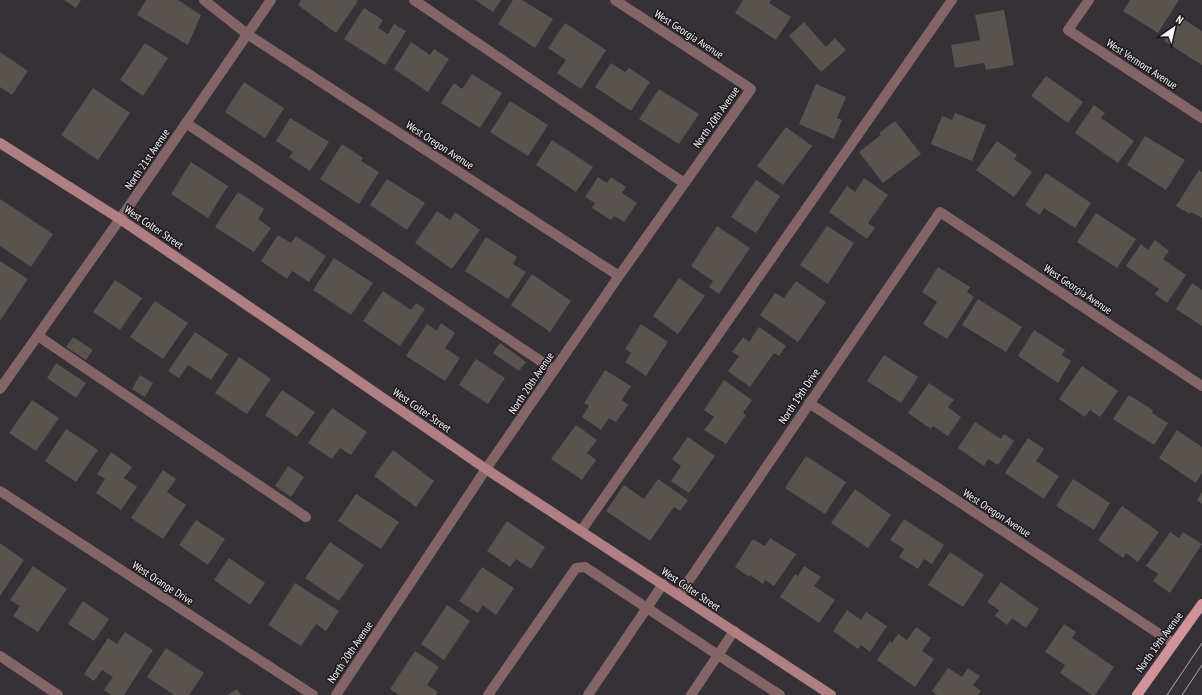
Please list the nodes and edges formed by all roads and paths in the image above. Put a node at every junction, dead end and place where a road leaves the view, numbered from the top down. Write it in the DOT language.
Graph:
graph roads {
  1 [pos="204,0"];
  2 [pos="271,0"];
  3 [pos="414,0"];
  4 [pos="615,0"];
  5 [pos="952,0"];
  6 [pos="1089,0"];
  7 [pos="247,34"];
  8 [pos="751,89"];
  9 [pos="1202,118"];
  10 [pos="186,123"];
  11 [pos="0,143"];
  12 [pos="684,182"];
  13 [pos="940,212"];
  14 [pos="120,219"];
  15 [pos="619,276"];
  16 [pos="38,336"];
  17 [pos="554,370"];
  18 [pos="1202,386"];
  19 [pos="0,389"];
  20 [pos="809,403"];
  21 [pos="486,469"];
  22 [pos="0,491"];
  23 [pos="306,517"];
  24 [pos="581,531"];
  25 [pos="663,584"];
  26 [pos="679,595"];
  27 [pos="1202,604"];
  28 [pos="647,608"];
  29 [pos="734,631"];
  30 [pos="1173,643"];
  31 [pos="718,654"];
  32 [pos="0,656"];
  33 [pos="58,695"];
  34 [pos="313,695"];
  35 [pos="336,695"];
  36 [pos="488,695"];
  37 [pos="588,695"];
  38 [pos="690,695"];
  39 [pos="780,695"];
  40 [pos="829,695"];
  41 [pos="1137,695"];
  1 -- 7 [label="street, West Oregon Avenue"];
  2 -- 7 [label="street, North 21st Avenue"];
  3 -- 12 [label="street"];
  4 -- 8 [label="street, West Georgia Avenue"];
  5 -- 24 [label="street"];
  6 -- 9 [label="street, West Vermont Avenue"];
  7 -- 10 [label="street, North 21st Avenue"];
  7 -- 15 [label="street, West Oregon Avenue"];
  8 -- 12 [label="street, North 20th Avenue"];
  10 -- 14 [label="street, North 21st Avenue"];
  10 -- 17 [label="street"];
  11 -- 14 [label="street, West Colter Street"];
  12 -- 15 [label="street, North 20th Avenue"];
  13 -- 18 [label="street, West Georgia Avenue"];
  13 -- 20 [label="street, North 19th Drive"];
  14 -- 16 [label="street, North 21st Avenue"];
  14 -- 21 [label="street, West Colter Street"];
  15 -- 17 [label="street, North 20th Avenue"];
  16 -- 19 [label="street, North 21st Avenue"];
  16 -- 23 [label="street"];
  17 -- 21 [label="street, North 20th Avenue"];
  20 -- 26 [label="street, North 19th Drive"];
  20 -- 30 [label="street, West Oregon Avenue"];
  21 -- 24 [label="street, West Colter Street"];
  21 -- 35 [label="street, North 20th Avenue"];
  22 -- 34 [label="street, West Orange Drive"];
  24 -- 25 [label="street, West Colter Street"];
  25 -- 26 [label="street, West Colter Street"];
  25 -- 28 [label="street"];
  26 -- 29 [label="street, West Colter Street"];
  27 -- 30 [label="main road, North 19th Avenue"];
  28 -- 31 [label="street"];
  28 -- 36 [label="street"];
  28 -- 37 [label="street"];
  29 -- 31 [label="street"];
  29 -- 40 [label="street, West Colter Street"];
  30 -- 41 [label="main road, North 19th Avenue"];
  31 -- 38 [label="street"];
  31 -- 39 [label="street"];
  32 -- 33 [label="street"];
}
